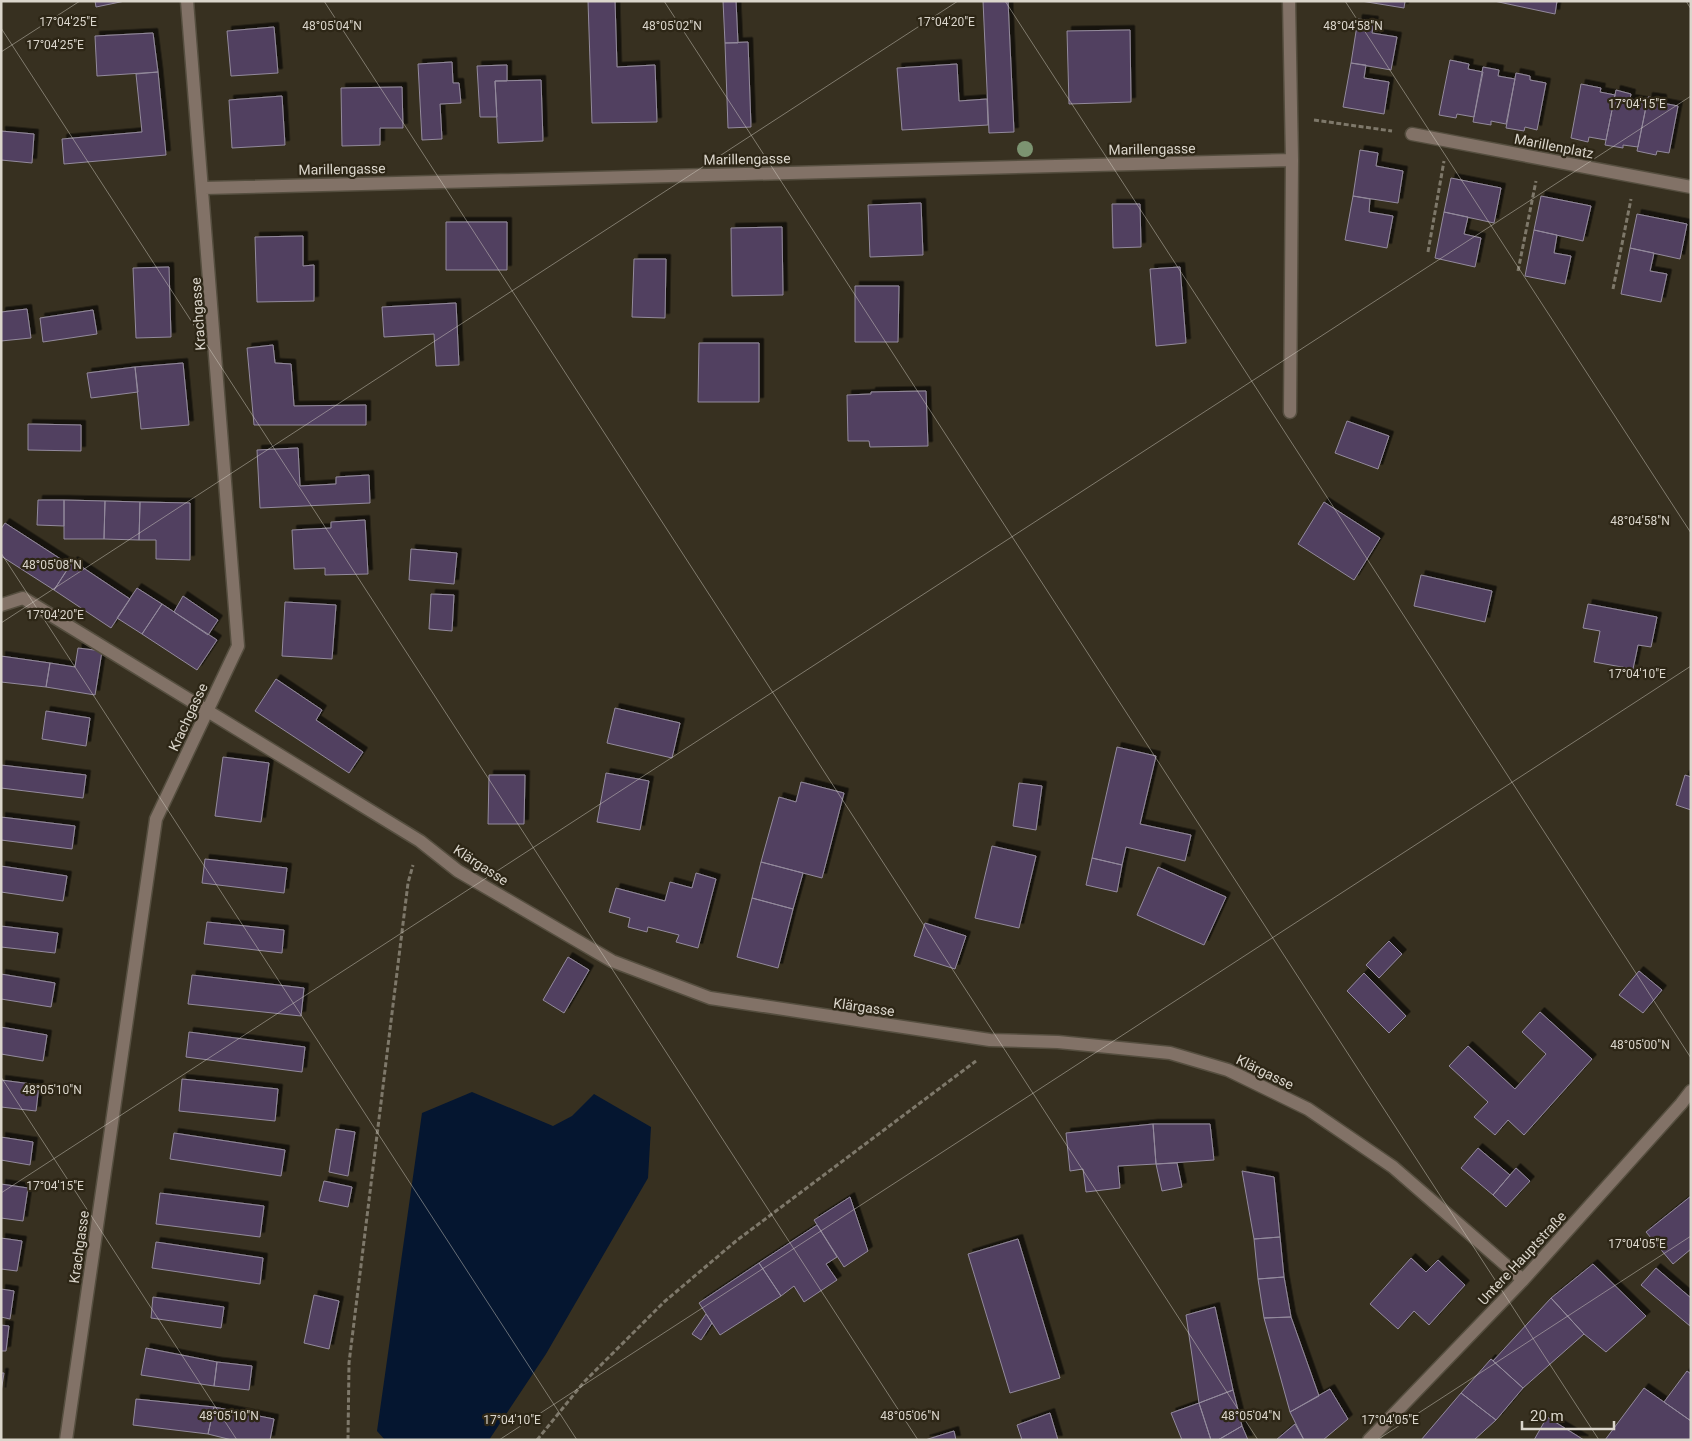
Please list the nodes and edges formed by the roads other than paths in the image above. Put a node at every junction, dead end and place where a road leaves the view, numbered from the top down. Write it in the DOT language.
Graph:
graph roads {
  1 [pos="187,1"];
  2 [pos="1289,1"];
  3 [pos="1412,134"];
  4 [pos="1292,160"];
  5 [pos="1691,187"];
  6 [pos="204,188"];
  7 [pos="1290,412"];
  8 [pos="1,605"];
  9 [pos="207,711"];
  10 [pos="1691,1091"];
  11 [pos="1686,1106"];
  12 [pos="1523,1280"];
  13 [pos="66,1440"];
  14 [pos="1369,1440"];
  1 -- 6 [label="street, Krachgasse"];
  2 -- 4 [label="street"];
  3 -- 5 [label="street, Marillenplatz"];
  4 -- 6 [label="street, Marillengasse"];
  4 -- 7 [label="street"];
  6 -- 9 [label="street, Krachgasse"];
  8 -- 9 [label="street, Klärgasse"];
  9 -- 12 [label="street, Klärgasse"];
  9 -- 13 [label="street, Krachgasse"];
  10 -- 11 [label="street, Untere Hauptstraße"];
  11 -- 12 [label="street, Untere Hauptstraße"];
  12 -- 14 [label="street, Untere Hauptstraße"];
}
